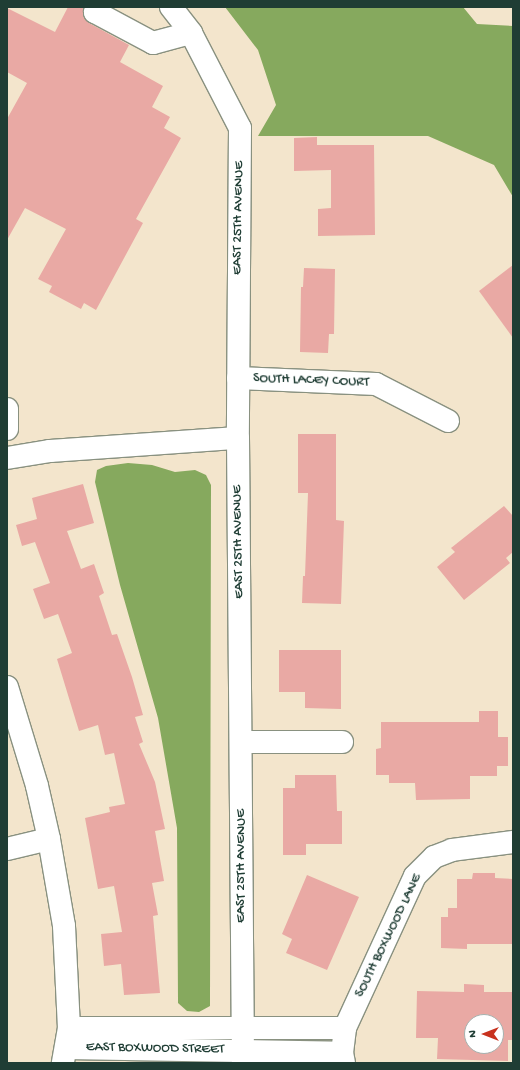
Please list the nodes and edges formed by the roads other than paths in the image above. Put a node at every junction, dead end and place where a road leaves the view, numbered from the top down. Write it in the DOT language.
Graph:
graph roads {
  1 [pos="98,7"];
  2 [pos="171,7"];
  3 [pos="191,33"];
  4 [pos="238,378"];
  5 [pos="7,409"];
  6 [pos="448,421"];
  7 [pos="7,429"];
  8 [pos="238,438"];
  9 [pos="7,458"];
  10 [pos="7,687"];
  11 [pos="241,742"];
  12 [pos="342,742"];
  13 [pos="49,839"];
  14 [pos="513,842"];
  15 [pos="7,849"];
  16 [pos="243,1028"];
  17 [pos="345,1028"];
  18 [pos="66,1046"];
  19 [pos="243,1057"];
  20 [pos="343,1058"];
  1 -- 3 [label="street"];
  2 -- 3 [label="street, EAST 25TH AVENUE"];
  3 -- 4 [label="street, EAST 25TH AVENUE"];
  4 -- 6 [label="street, SOUTH LACEY COURT"];
  4 -- 8 [label="street, EAST 25TH AVENUE"];
  5 -- 7 [label="street"];
  8 -- 9 [label="street"];
  8 -- 11 [label="street, EAST 25TH AVENUE"];
  10 -- 13 [label="street"];
  11 -- 12 [label="street"];
  11 -- 16 [label="street, EAST 25TH AVENUE"];
  13 -- 15 [label="street"];
  13 -- 18 [label="street"];
  14 -- 17 [label="street, SOUTH BOXWOOD LANE"];
  16 -- 17 [label="street"];
  16 -- 18 [label="street, EAST BOXWOOD STREET"];
  16 -- 19 [label="street, EAST 25TH AVENUE"];
  17 -- 20 [label="street, SOUTH BOXWOOD LANE"];
  18 -- 19 [label="street, EAST BOXWOOD STREET"];
  19 -- 20 [label="street, SOUTH BOXWOOD LANE"];
}
